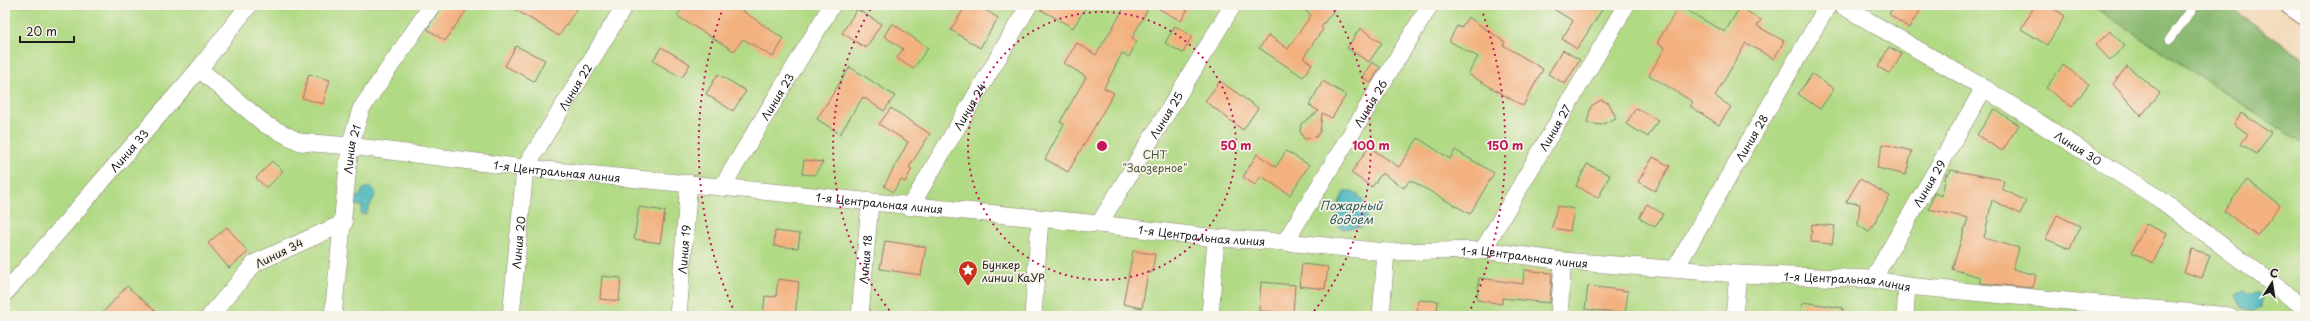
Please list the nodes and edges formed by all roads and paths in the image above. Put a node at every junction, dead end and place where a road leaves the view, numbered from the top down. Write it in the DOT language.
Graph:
graph roads {
  1 [pos="249,5"];
  2 [pos="432,5"];
  3 [pos="625,5"];
  4 [pos="832,5"];
  5 [pos="1030,5"];
  6 [pos="1233,5"];
  7 [pos="1430,5"];
  8 [pos="1626,5"];
  9 [pos="1828,5"];
  10 [pos="1841,5"];
  11 [pos="2195,5"];
  12 [pos="2292,5"];
  13 [pos="2305,14"];
  14 [pos="2170,39"];
  15 [pos="199,70"];
  16 [pos="1984,88"];
  17 [pos="350,146"];
  18 [pos="526,168"];
  19 [pos="689,183"];
  20 [pos="722,187"];
  21 [pos="870,203"];
  22 [pos="910,207"];
  23 [pos="1040,219"];
  24 [pos="344,223"];
  25 [pos="1099,224"];
  26 [pos="1216,238"];
  27 [pos="1285,242"];
  28 [pos="1483,250"];
  29 [pos="1386,252"];
  30 [pos="1563,261"];
  31 [pos="1675,269"];
  32 [pos="1738,274"];
  33 [pos="1873,279"];
  34 [pos="1907,286"];
  35 [pos="5,293"];
  36 [pos="2305,308"];
  37 [pos="2075,309"];
  38 [pos="210,316"];
  39 [pos="333,316"];
  40 [pos="511,316"];
  41 [pos="678,316"];
  42 [pos="860,316"];
  43 [pos="1033,316"];
  44 [pos="1210,316"];
  45 [pos="1381,316"];
  46 [pos="1559,316"];
  47 [pos="1734,316"];
  48 [pos="1904,316"];
  49 [pos="2229,316"];
  1 -- 15 [label="street, Линия 33"];
  2 -- 17 [label="street, Линия 21"];
  3 -- 18 [label="street, Линия 22"];
  4 -- 20 [label="street, Линия 23"];
  5 -- 22 [label="street, Линия 24"];
  6 -- 25 [label="street, Линия 25"];
  7 -- 27 [label="street, Линия 26"];
  8 -- 28 [label="street, Линия 27"];
  9 -- 31 [label="street, Линия 28"];
  10 -- 16 [label="street, Линия 30"];
  11 -- 14 [label="lane"];
  12 -- 13 [label="main road"];
  15 -- 17 [label="street, 1-я Центральная линия"];
  15 -- 35 [label="street, Линия 33"];
  16 -- 33 [label="street, Линия 29"];
  16 -- 36 [label="street, Линия 30"];
  17 -- 18 [label="street, 1-я Центральная линия"];
  17 -- 24 [label="street, Линия 21"];
  18 -- 19 [label="street, 1-я Центральная линия"];
  18 -- 40 [label="street, Линия 20"];
  19 -- 20 [label="street, 1-я Центральная линия"];
  19 -- 41 [label="street, Линия 19"];
  20 -- 21 [label="street, 1-я Центральная линия"];
  21 -- 22 [label="street, 1-я Центральная линия"];
  21 -- 42 [label="street, Линия 18"];
  22 -- 23 [label="street, 1-я Центральная линия"];
  23 -- 25 [label="street, 1-я Центральная линия"];
  23 -- 43 [label="street"];
  24 -- 38 [label="street, Линия 34"];
  24 -- 39 [label="street, Линия 21"];
  25 -- 26 [label="street, 1-я Центральная линия"];
  26 -- 27 [label="street, 1-я Центральная линия"];
  26 -- 44 [label="street"];
  27 -- 29 [label="street, 1-я Центральная линия"];
  28 -- 29 [label="street, 1-я Центральная линия"];
  28 -- 30 [label="street, 1-я Центральная линия"];
  29 -- 45 [label="street"];
  30 -- 31 [label="street, 1-я Центральная линия"];
  30 -- 46 [label="street"];
  31 -- 32 [label="street, 1-я Центральная линия"];
  32 -- 33 [label="street, 1-я Центральная линия"];
  32 -- 47 [label="street"];
  33 -- 34 [label="street, 1-я Центральная линия"];
  34 -- 37 [label="street, 1-я Центральная линия"];
  34 -- 48 [label="street"];
  37 -- 49 [label="street, 1-я Центральная линия"];
}
